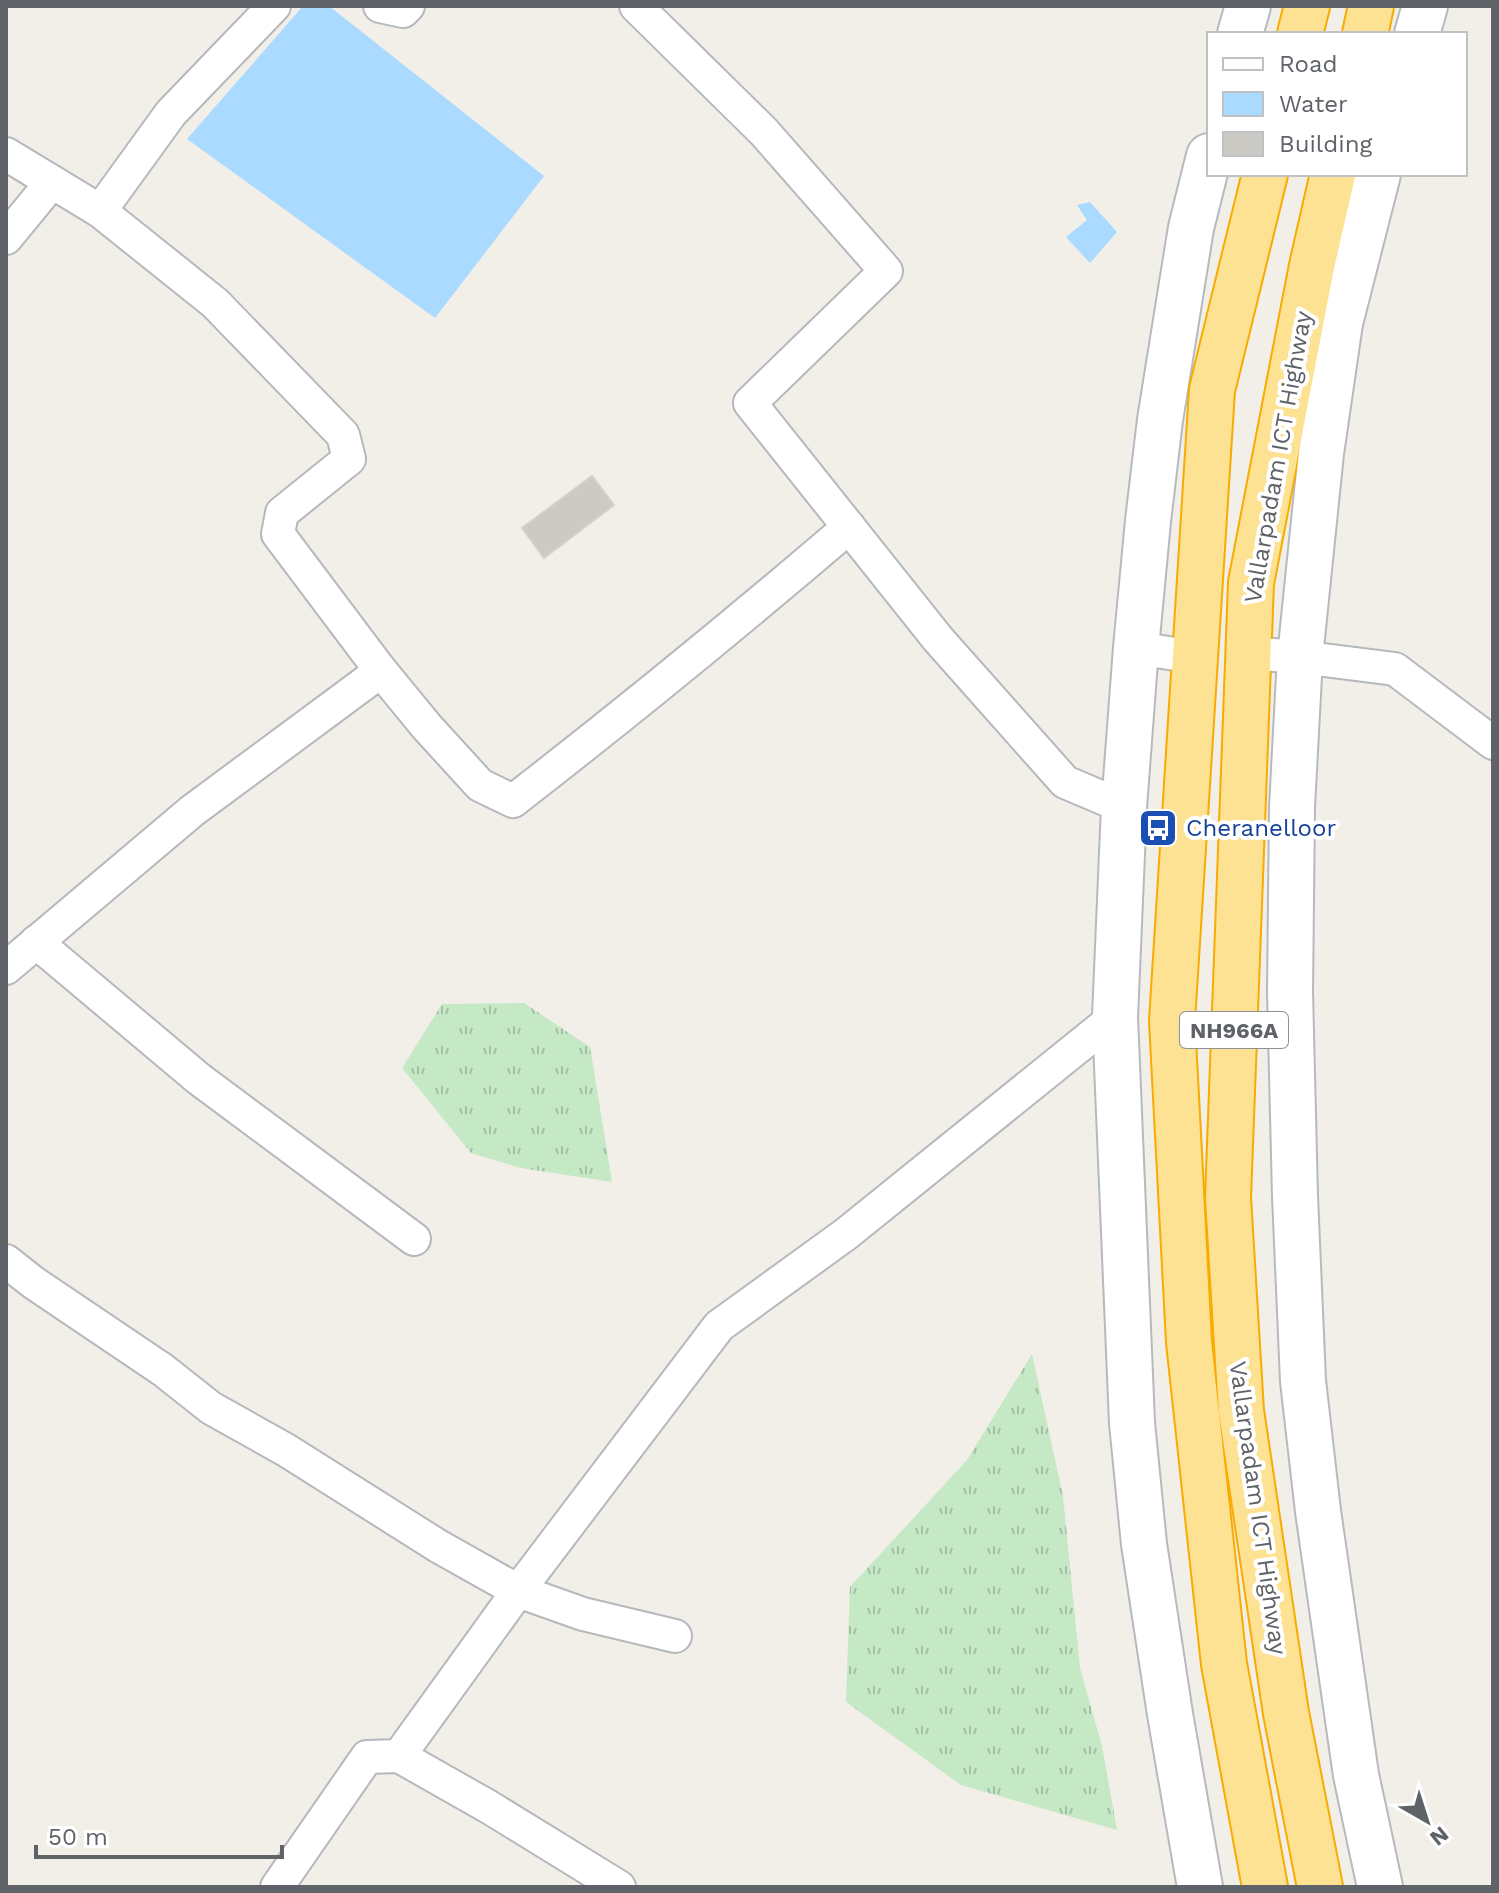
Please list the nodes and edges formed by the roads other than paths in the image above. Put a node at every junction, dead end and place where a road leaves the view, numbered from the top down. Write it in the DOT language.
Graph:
graph roads {
  1 [pos="274,6"];
  2 [pos="380,6"];
  3 [pos="408,6"];
  4 [pos="636,6"];
  5 [pos="1248,6"];
  6 [pos="1307,6"];
  7 [pos="1371,6"];
  8 [pos="1425,6"];
  9 [pos="1241,32"];
  10 [pos="1300,32"];
  11 [pos="1365,32"];
  12 [pos="1418,32"];
  13 [pos="6,154"];
  14 [pos="1207,164"];
  15 [pos="1265,176"];
  16 [pos="1333,176"];
  17 [pos="1377,176"];
  18 [pos="52,182"];
  19 [pos="100,211"];
  20 [pos="6,238"];
  21 [pos="849,527"];
  22 [pos="1136,648"];
  23 [pos="1248,653"];
  24 [pos="1195,657"];
  25 [pos="1300,657"];
  26 [pos="381,671"];
  27 [pos="1488,728"];
  28 [pos="1124,807"];
  29 [pos="36,942"];
  30 [pos="6,968"];
  31 [pos="1115,1017"];
  32 [pos="414,1239"];
  33 [pos="6,1261"];
  34 [pos="518,1591"];
  35 [pos="675,1636"];
  36 [pos="399,1756"];
  37 [pos="277,1887"];
  38 [pos="619,1887"];
  39 [pos="1200,1887"];
  40 [pos="1265,1887"];
  41 [pos="1320,1887"];
  42 [pos="1380,1887"];
  1 -- 19 [label="street"];
  2 -- 3 [label="street"];
  4 -- 21 [label="street"];
  5 -- 9 [label="street"];
  6 -- 10 [label="highway"];
  7 -- 11 [label="highway"];
  8 -- 12 [label="street"];
  13 -- 18 [label="street"];
  14 -- 22 [label="street"];
  15 -- 24 [label="highway, Vallarpadam ICT Highway / NH966A"];
  16 -- 23 [label="highway, Vallarpadam ICT Highway / NH966A"];
  17 -- 25 [label="street"];
  18 -- 19 [label="street"];
  18 -- 20 [label="street"];
  19 -- 26 [label="street"];
  21 -- 26 [label="street"];
  21 -- 28 [label="street"];
  22 -- 24 [label="street"];
  22 -- 28 [label="street"];
  23 -- 25 [label="street"];
  23 -- 41 [label="highway, Vallarpadam ICT Highway / NH966A"];
  24 -- 40 [label="highway, Vallarpadam ICT Highway / NH966A"];
  25 -- 27 [label="street"];
  25 -- 42 [label="street"];
  26 -- 29 [label="street"];
  28 -- 31 [label="street"];
  29 -- 30 [label="street"];
  29 -- 32 [label="street"];
  31 -- 34 [label="street"];
  31 -- 39 [label="street"];
  33 -- 34 [label="street"];
  34 -- 35 [label="street"];
  34 -- 36 [label="street"];
  36 -- 37 [label="street"];
  36 -- 38 [label="street"];
}
